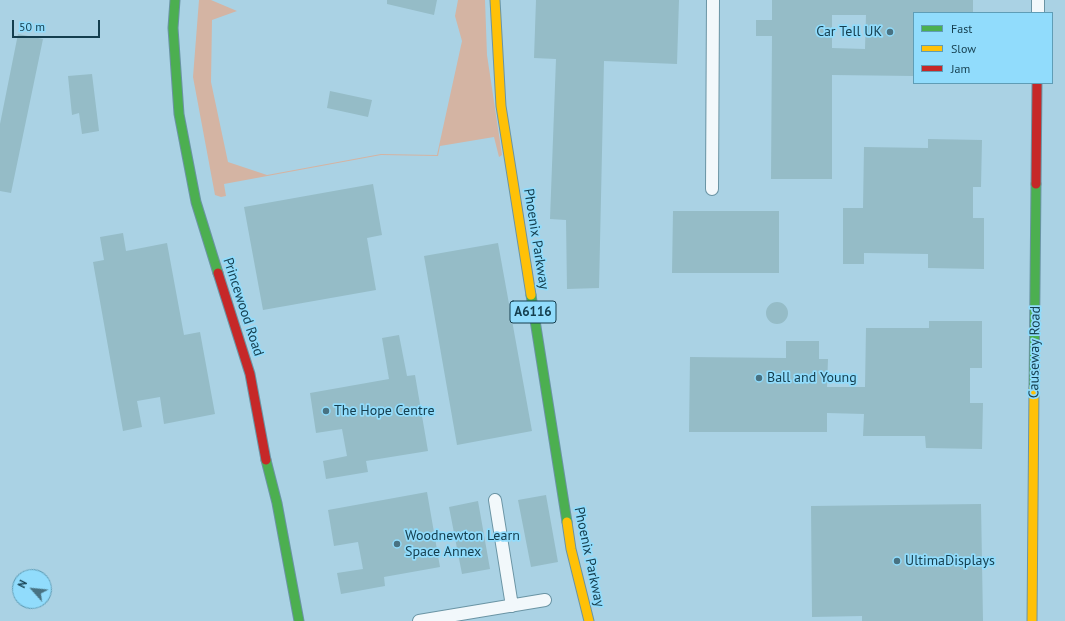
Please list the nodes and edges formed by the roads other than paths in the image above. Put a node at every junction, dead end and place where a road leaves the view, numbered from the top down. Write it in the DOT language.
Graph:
graph roads {
  1 [pos="175,0"];
  2 [pos="495,0"];
  3 [pos="713,0"];
  4 [pos="1038,0"];
  5 [pos="1038,12"];
  6 [pos="1037,84"];
  7 [pos="712,189"];
  8 [pos="495,500"];
  9 [pos="545,600"];
  10 [pos="512,606"];
  11 [pos="299,621"];
  12 [pos="419,621"];
  13 [pos="589,621"];
  14 [pos="1032,621"];
  1 -- 11 [label="street, Princewood Road"];
  2 -- 13 [label="street, Phoenix Parkway / A6116"];
  3 -- 7 [label="street"];
  4 -- 5 [label="street"];
  6 -- 14 [label="street, Causeway Road"];
  8 -- 10 [label="street"];
  9 -- 10 [label="street"];
  10 -- 12 [label="street"];
}
